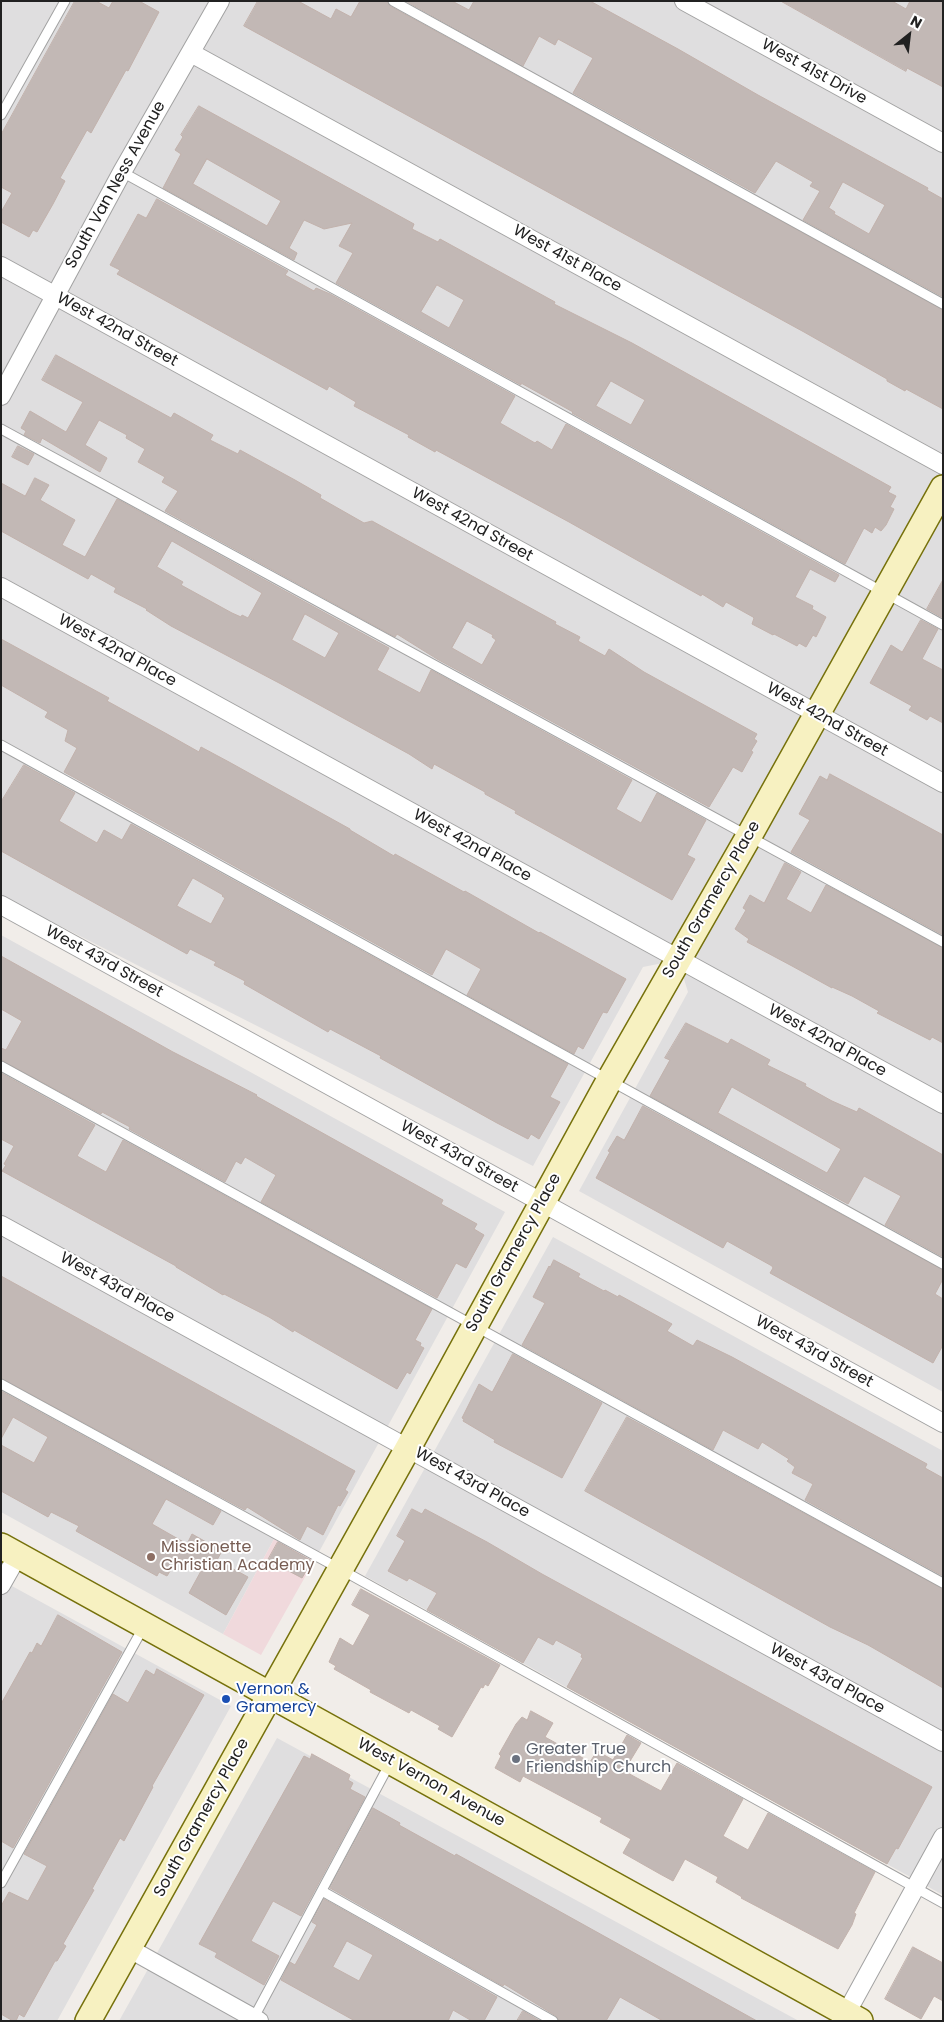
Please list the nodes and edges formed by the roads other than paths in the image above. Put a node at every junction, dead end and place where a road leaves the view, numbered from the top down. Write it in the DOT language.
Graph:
graph roads {
  1 [pos="65,1"];
  2 [pos="220,1"];
  3 [pos="392,1"];
  4 [pos="684,1"];
  5 [pos="190,53"];
  6 [pos="1,115"];
  7 [pos="943,143"];
  8 [pos="122,172"];
  9 [pos="1,266"];
  10 [pos="54,295"];
  11 [pos="943,304"];
  12 [pos="1,396"];
  13 [pos="1,429"];
  14 [pos="943,465"];
  15 [pos="943,488"];
  16 [pos="1,587"];
  17 [pos="884,593"];
  18 [pos="943,625"];
  19 [pos="816,715"];
  20 [pos="1,744"];
  21 [pos="943,783"];
  22 [pos="749,836"];
  23 [pos="1,905"];
  24 [pos="943,942"];
  25 [pos="678,960"];
  26 [pos="1,1066"];
  27 [pos="610,1080"];
  28 [pos="943,1104"];
  29 [pos="541,1203"];
  30 [pos="1,1224"];
  31 [pos="943,1264"];
  32 [pos="474,1325"];
  33 [pos="1,1384"];
  34 [pos="943,1423"];
  35 [pos="408,1448"];
  36 [pos="9,1551"];
  37 [pos="340,1569"];
  38 [pos="943,1583"];
  39 [pos="1,1585"];
  40 [pos="145,1625"];
  41 [pos="271,1694"];
  42 [pos="943,1742"];
  43 [pos="391,1761"];
  44 [pos="943,1837"];
  45 [pos="1,1883"];
  46 [pos="915,1888"];
  47 [pos="322,1891"];
  48 [pos="943,1903"];
  49 [pos="128,1948"];
  50 [pos="849,2018"];
  51 [pos="255,2020"];
  52 [pos="88,2021"];
  53 [pos="553,2021"];
  1 -- 6 [label="lane"];
  2 -- 5 [label="street, South Van Ness Avenue"];
  3 -- 11 [label="lane"];
  4 -- 7 [label="street, West 41st Drive"];
  5 -- 8 [label="street, South Van Ness Avenue"];
  5 -- 14 [label="street, West 41st Place"];
  8 -- 10 [label="street, South Van Ness Avenue"];
  8 -- 17 [label="lane"];
  9 -- 10 [label="street, West 42nd Street"];
  10 -- 12 [label="street, South Van Ness Avenue"];
  10 -- 19 [label="street, West 42nd Street"];
  13 -- 22 [label="lane"];
  15 -- 17 [label="street, South Gramercy Place"];
  16 -- 25 [label="street, West 42nd Place"];
  17 -- 18 [label="lane"];
  17 -- 19 [label="street, South Gramercy Place"];
  19 -- 21 [label="street, West 42nd Street"];
  19 -- 22 [label="street, South Gramercy Place"];
  20 -- 27 [label="lane"];
  22 -- 24 [label="lane"];
  22 -- 25 [label="street, South Gramercy Place"];
  23 -- 29 [label="street, West 43rd Street"];
  25 -- 27 [label="street, South Gramercy Place"];
  25 -- 28 [label="street, West 42nd Place"];
  26 -- 32 [label="lane"];
  27 -- 29 [label="street, South Gramercy Place"];
  27 -- 31 [label="lane"];
  29 -- 32 [label="street, South Gramercy Place"];
  29 -- 34 [label="street, West 43rd Street"];
  30 -- 35 [label="street, West 43rd Place"];
  32 -- 35 [label="street, South Gramercy Place"];
  32 -- 38 [label="lane"];
  33 -- 37 [label="lane"];
  35 -- 37 [label="street, South Gramercy Place"];
  35 -- 42 [label="street, West 43rd Place"];
  36 -- 39 [label="street"];
  36 -- 40 [label="street, West Vernon Avenue"];
  37 -- 41 [label="street, South Gramercy Place"];
  37 -- 46 [label="lane"];
  40 -- 41 [label="street, West Vernon Avenue"];
  40 -- 45 [label="lane"];
  41 -- 43 [label="street, West Vernon Avenue"];
  41 -- 49 [label="street, South Gramercy Place"];
  43 -- 47 [label="lane"];
  43 -- 50 [label="street, West Vernon Avenue"];
  44 -- 46 [label="street"];
  46 -- 48 [label="lane"];
  46 -- 50 [label="street"];
  47 -- 51 [label="lane"];
  47 -- 53 [label="lane"];
  49 -- 51 [label="street"];
  49 -- 52 [label="street, South Gramercy Place"];
}
